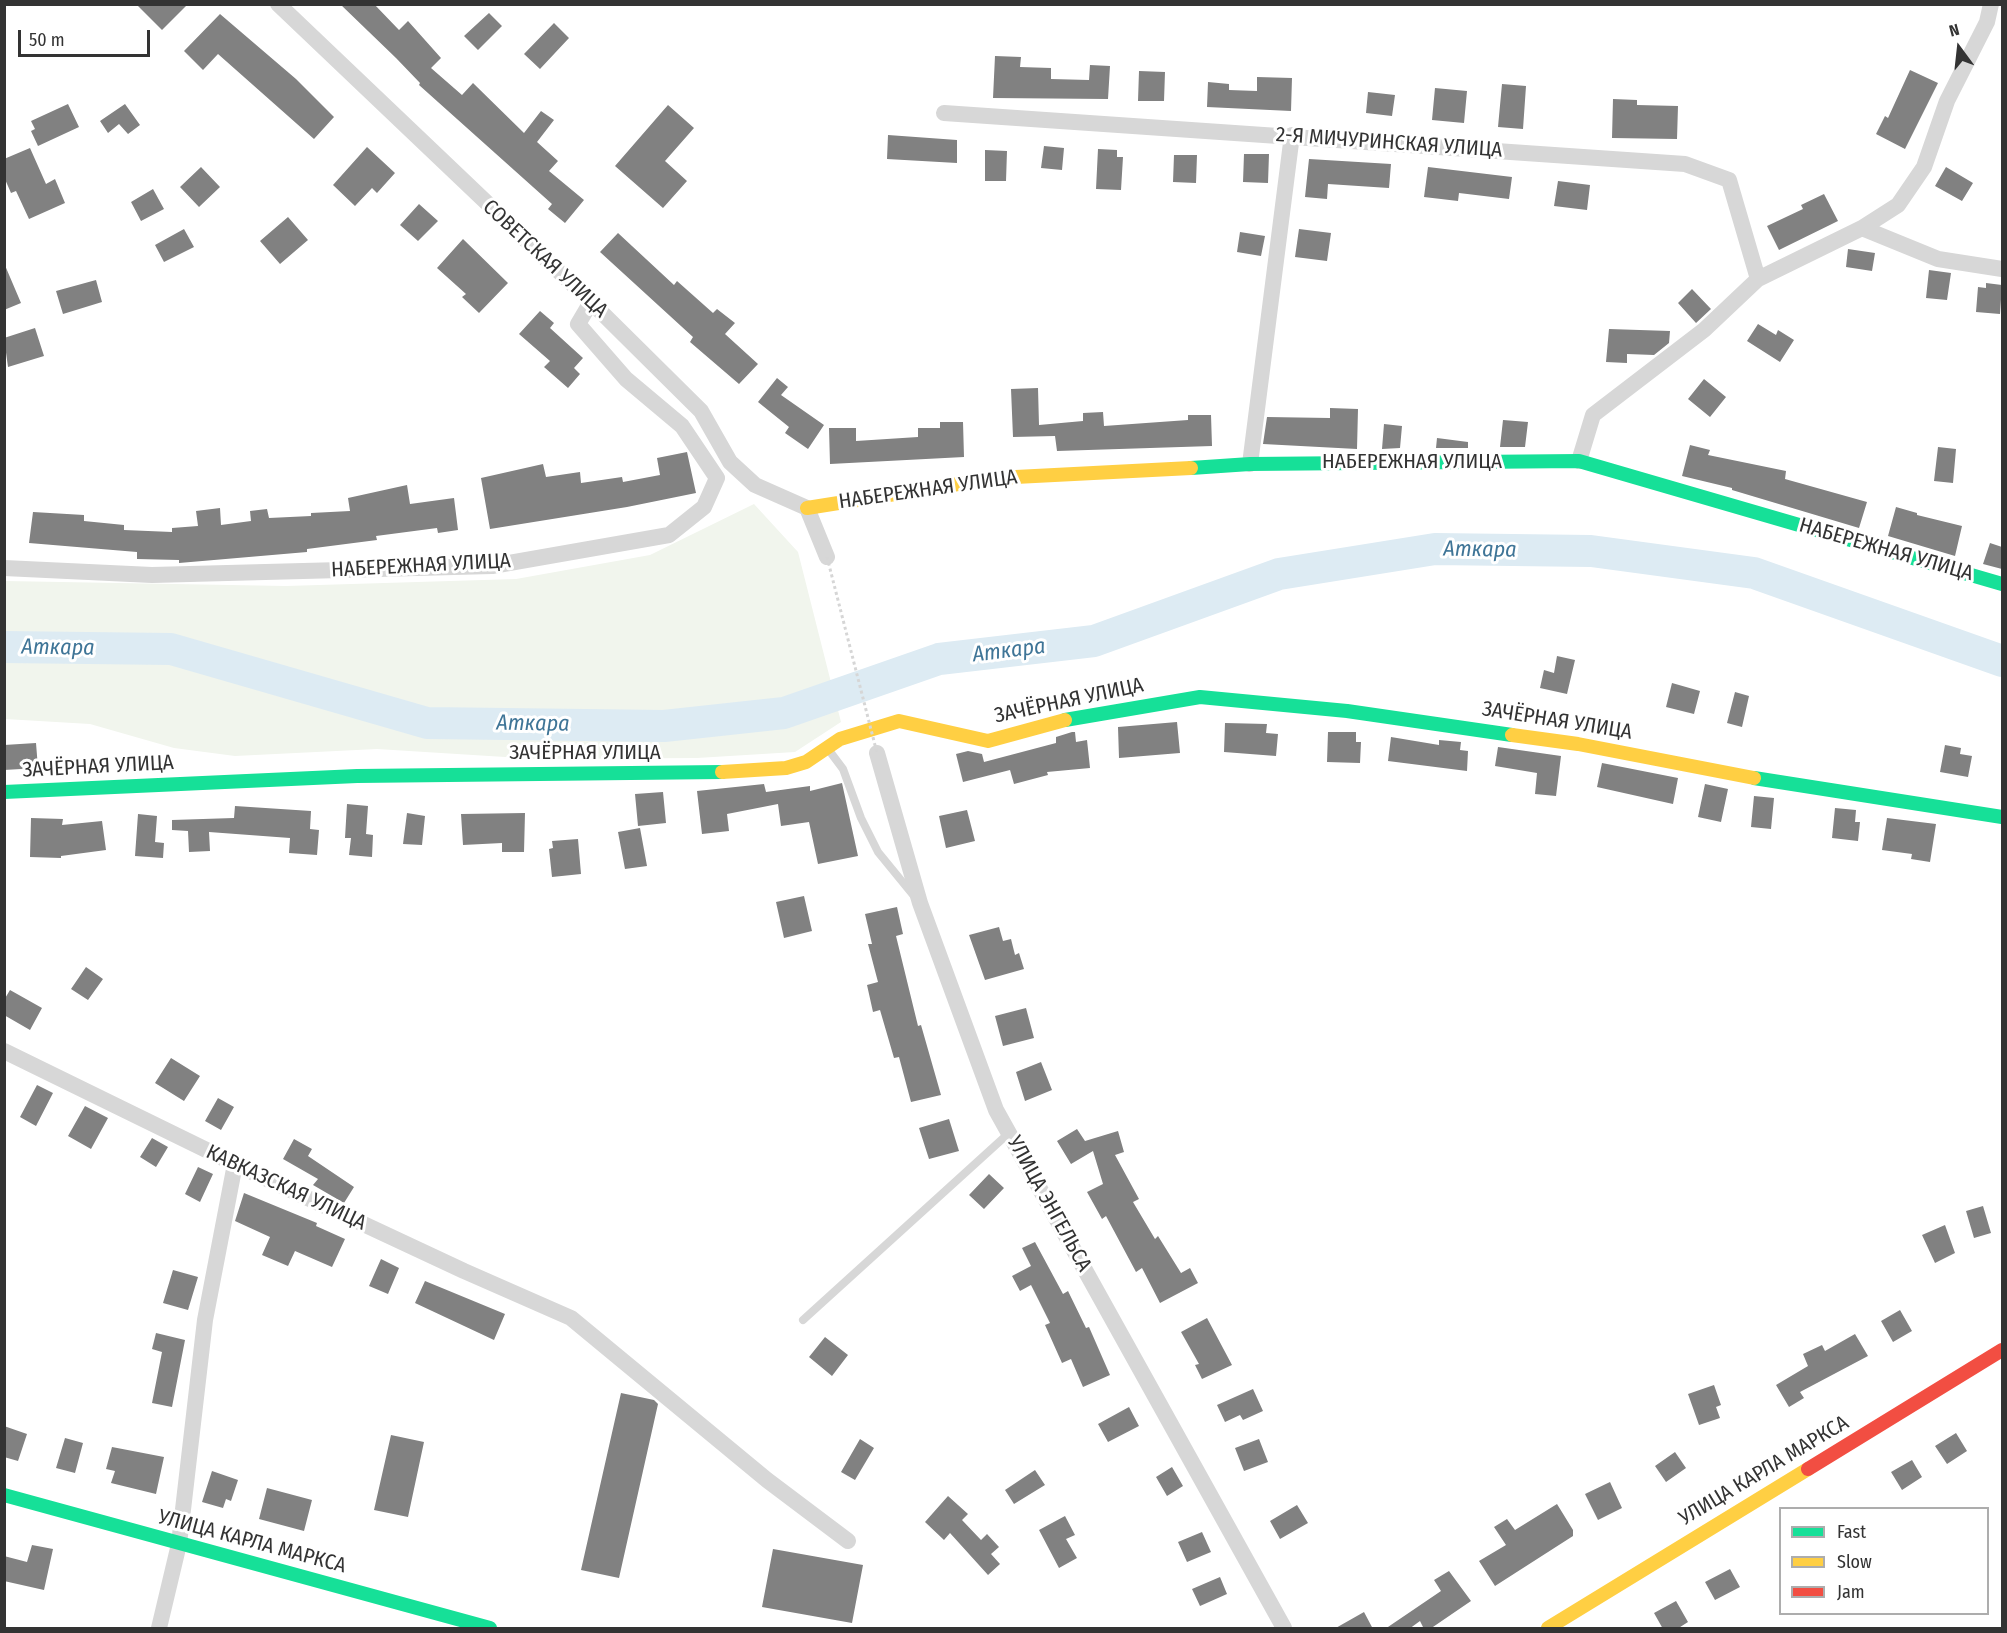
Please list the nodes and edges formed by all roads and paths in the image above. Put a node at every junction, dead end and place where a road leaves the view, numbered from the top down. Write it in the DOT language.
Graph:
graph roads {
  1 [pos="1991,4"];
  2 [pos="281,5"];
  3 [pos="944,112"];
  4 [pos="1292,135"];
  5 [pos="1862,228"];
  6 [pos="2002,269"];
  7 [pos="1758,279"];
  8 [pos="591,302"];
  9 [pos="1580,461"];
  10 [pos="1250,464"];
  11 [pos="807,508"];
  12 [pos="827,557"];
  13 [pos="4,568"];
  14 [pos="2002,584"];
  15 [pos="828,749"];
  16 [pos="877,753"];
  17 [pos="4,792"];
  18 [pos="2002,817"];
  19 [pos="920,903"];
  20 [pos="5,1054"];
  21 [pos="1009,1133"];
  22 [pos="235,1164"];
  23 [pos="802,1320"];
  24 [pos="2002,1350"];
  25 [pos="4,1496"];
  26 [pos="848,1540"];
  27 [pos="179,1544"];
  28 [pos="159,1629"];
  29 [pos="490,1629"];
  30 [pos="1284,1629"];
  31 [pos="1548,1629"];
  1 -- 5 [label="street"];
  2 -- 8 [label="street, СОВЕТСКАЯ УЛИЦА"];
  3 -- 4 [label="street, 2-Я МИЧУРИНСКАЯ УЛИЦА"];
  4 -- 7 [label="street, 2-Я МИЧУРИНСКАЯ УЛИЦА"];
  4 -- 10 [label="street"];
  5 -- 6 [label="street"];
  5 -- 7 [label="street"];
  7 -- 9 [label="street"];
  8 -- 11 [label="street, СОВЕТСКАЯ УЛИЦА"];
  8 -- 13 [label="street, НАБЕРЕЖНАЯ УЛИЦА"];
  9 -- 10 [label="street, НАБЕРЕЖНАЯ УЛИЦА"];
  9 -- 14 [label="street, НАБЕРЕЖНАЯ УЛИЦА"];
  10 -- 11 [label="street, НАБЕРЕЖНАЯ УЛИЦА"];
  11 -- 12 [label="street"];
  12 -- 16 [label="path, bridge"];
  15 -- 17 [label="street, ЗАЧЁРНАЯ УЛИЦА"];
  15 -- 18 [label="street, ЗАЧЁРНАЯ УЛИЦА"];
  15 -- 19 [label="lane"];
  16 -- 19 [label="street, УЛИЦА ЭНГЕЛЬСА"];
  19 -- 21 [label="street, УЛИЦА ЭНГЕЛЬСА"];
  20 -- 22 [label="street, КАВКАЗСКАЯ УЛИЦА"];
  21 -- 23 [label="lane"];
  21 -- 30 [label="street, УЛИЦА ЭНГЕЛЬСА"];
  22 -- 26 [label="street, КАВКАЗСКАЯ УЛИЦА"];
  22 -- 27 [label="street"];
  24 -- 31 [label="street, УЛИЦА КАРЛА МАРКСА"];
  25 -- 27 [label="street, УЛИЦА КАРЛА МАРКСА"];
  27 -- 28 [label="street"];
  27 -- 29 [label="street, УЛИЦА КАРЛА МАРКСА"];
}
